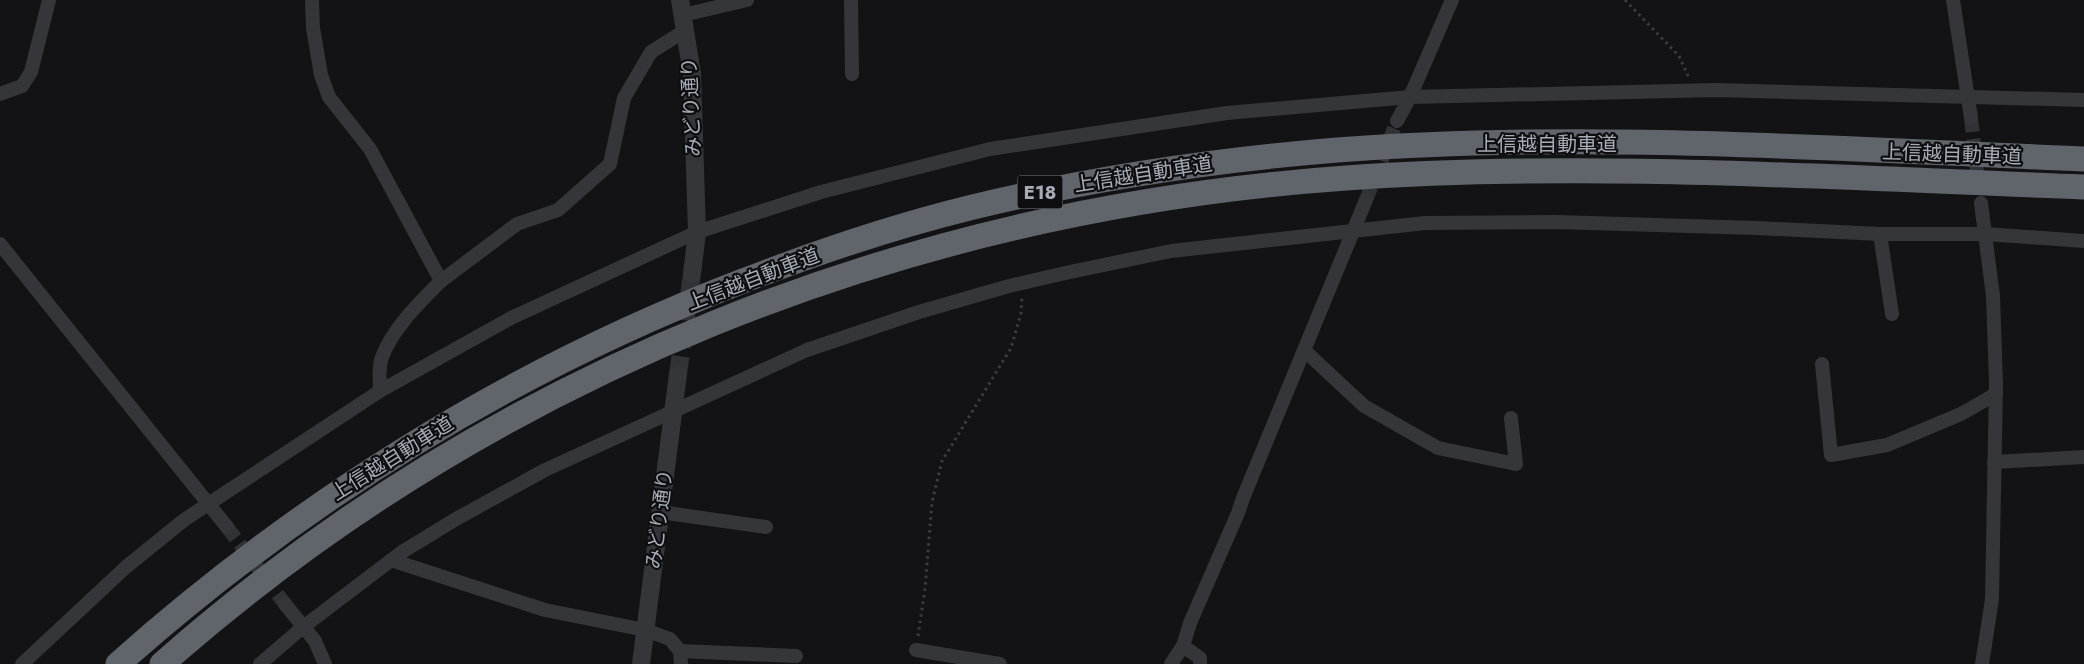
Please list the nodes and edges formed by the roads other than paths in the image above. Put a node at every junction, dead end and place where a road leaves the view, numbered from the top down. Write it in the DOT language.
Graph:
graph roads {
  1 [pos="49,0"];
  2 [pos="312,0"];
  3 [pos="747,0"];
  4 [pos="851,0"];
  5 [pos="1452,0"];
  6 [pos="1953,0"];
  7 [pos="683,15"];
  8 [pos="852,74"];
  9 [pos="0,94"];
  10 [pos="1410,97"];
  11 [pos="1967,98"];
  12 [pos="2084,100"];
  13 [pos="1971,118"];
  14 [pos="1397,121"];
  15 [pos="2084,159"];
  16 [pos="2084,187"];
  17 [pos="1366,200"];
  18 [pos="1981,203"];
  19 [pos="1353,231"];
  20 [pos="697,232"];
  21 [pos="1880,234"];
  22 [pos="1986,234"];
  23 [pos="2084,241"];
  24 [pos="0,244"];
  25 [pos="692,274"];
  26 [pos="442,281"];
  27 [pos="1892,314"];
  28 [pos="1304,350"];
  29 [pos="1822,364"];
  30 [pos="678,374"];
  31 [pos="380,391"];
  32 [pos="1996,394"];
  33 [pos="673,411"];
  34 [pos="1511,418"];
  35 [pos="2084,457"];
  36 [pos="1994,462"];
  37 [pos="209,502"];
  38 [pos="660,512"];
  39 [pos="227,527"];
  40 [pos="766,527"];
  41 [pos="391,560"];
  42 [pos="285,604"];
  43 [pos="303,627"];
  44 [pos="645,630"];
  45 [pos="1183,646"];
  46 [pos="916,650"];
  47 [pos="796,656"];
  48 [pos="680,658"];
  49 [pos="22,664"];
  50 [pos="118,664"];
  51 [pos="162,664"];
  52 [pos="260,664"];
  53 [pos="325,664"];
  54 [pos="641,664"];
  55 [pos="1000,664"];
  56 [pos="1170,664"];
  57 [pos="1200,664"];
  58 [pos="1982,664"];
  1 -- 9 [label="street"];
  2 -- 26 [label="street"];
  3 -- 7 [label="street"];
  4 -- 8 [label="street"];
  5 -- 10 [label="street"];
  6 -- 11 [label="street"];
  7 -- 20 [label="street, みどり通り"];
  7 -- 26 [label="street"];
  10 -- 11 [label="street"];
  10 -- 14 [label="street"];
  10 -- 20 [label="street"];
  11 -- 12 [label="street"];
  11 -- 13 [label="street"];
  15 -- 50 [label="highway, 上信越自動車道 / E18"];
  16 -- 51 [label="highway, 上信越自動車道 / E18"];
  17 -- 19 [label="street"];
  18 -- 22 [label="street"];
  19 -- 21 [label="street"];
  19 -- 28 [label="street"];
  19 -- 33 [label="street"];
  20 -- 25 [label="street, みどり通り"];
  20 -- 31 [label="street"];
  21 -- 22 [label="street"];
  21 -- 27 [label="street"];
  22 -- 23 [label="street"];
  22 -- 32 [label="street"];
  24 -- 37 [label="street"];
  26 -- 31 [label="street"];
  28 -- 34 [label="street"];
  28 -- 45 [label="street"];
  29 -- 32 [label="street"];
  30 -- 33 [label="street, みどり通り"];
  31 -- 37 [label="street"];
  32 -- 36 [label="street"];
  33 -- 38 [label="street, みどり通り"];
  33 -- 41 [label="street"];
  35 -- 36 [label="street"];
  36 -- 58 [label="street"];
  37 -- 39 [label="street"];
  37 -- 49 [label="street"];
  38 -- 40 [label="street"];
  38 -- 44 [label="street, みどり通り"];
  41 -- 43 [label="street"];
  41 -- 44 [label="street"];
  42 -- 43 [label="street"];
  43 -- 52 [label="street"];
  43 -- 53 [label="street"];
  44 -- 48 [label="street"];
  44 -- 54 [label="street, みどり通り"];
  45 -- 56 [label="street"];
  45 -- 57 [label="street"];
  46 -- 55 [label="street"];
  47 -- 48 [label="street"];
}
